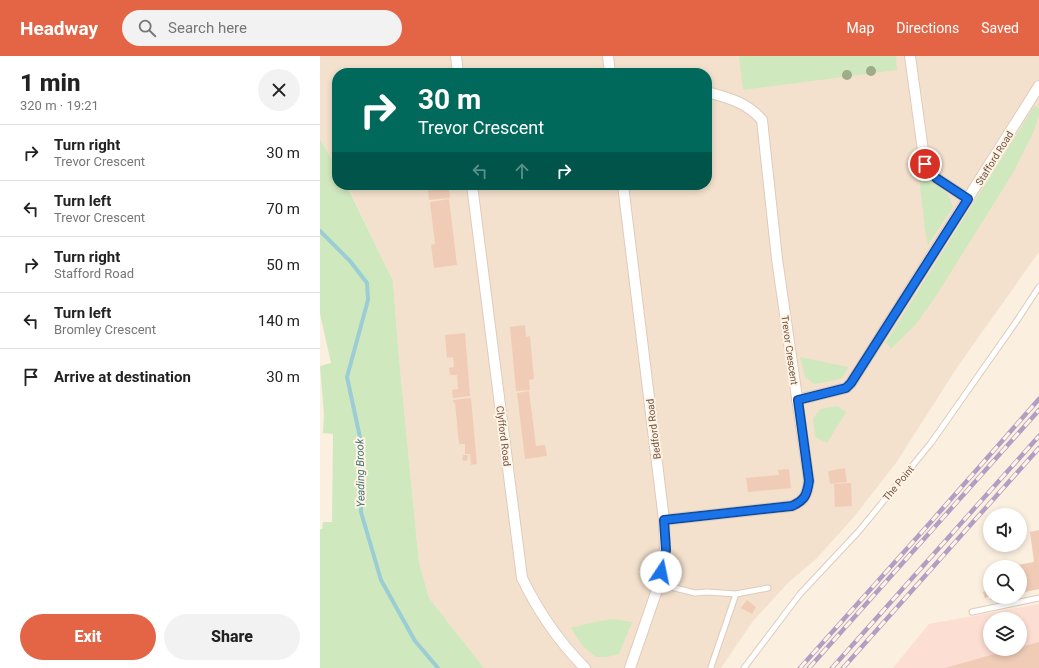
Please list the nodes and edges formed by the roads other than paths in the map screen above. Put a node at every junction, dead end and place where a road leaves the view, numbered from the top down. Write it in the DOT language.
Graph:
graph roads {
  1 [pos="456,56"];
  2 [pos="608,56"];
  3 [pos="910,56"];
  4 [pos="457,68"];
  5 [pos="609,68"];
  6 [pos="1039,86"];
  7 [pos="712,93"];
  8 [pos="473,190"];
  9 [pos="624,190"];
  10 [pos="968,199"];
  11 [pos="1039,287"];
  12 [pos="798,400"];
  13 [pos="664,520"];
  14 [pos="659,584"];
  15 [pos="768,588"];
  16 [pos="736,594"];
  17 [pos="1039,598"];
  18 [pos="972,612"];
  19 [pos="711,667"];
  20 [pos="585,668"];
  21 [pos="630,668"];
  22 [pos="744,668"];
  1 -- 4 [label="street"];
  2 -- 5 [label="street"];
  3 -- 10 [label="street"];
  6 -- 10 [label="street, Stafford Road"];
  7 -- 12 [label="street, Trevor Crescent"];
  8 -- 20 [label="street, Clyfford Road"];
  9 -- 13 [label="street, Bedford Road"];
  10 -- 12 [label="street, Stafford Road"];
  11 -- 22 [label="lane, The Point"];
  12 -- 13 [label="street, Trevor Crescent"];
  13 -- 14 [label="street, Bedford Road"];
  14 -- 16 [label="lane"];
  14 -- 21 [label="street, Bedford Road"];
  15 -- 16 [label="lane"];
  16 -- 19 [label="lane"];
  17 -- 18 [label="lane"];
}
